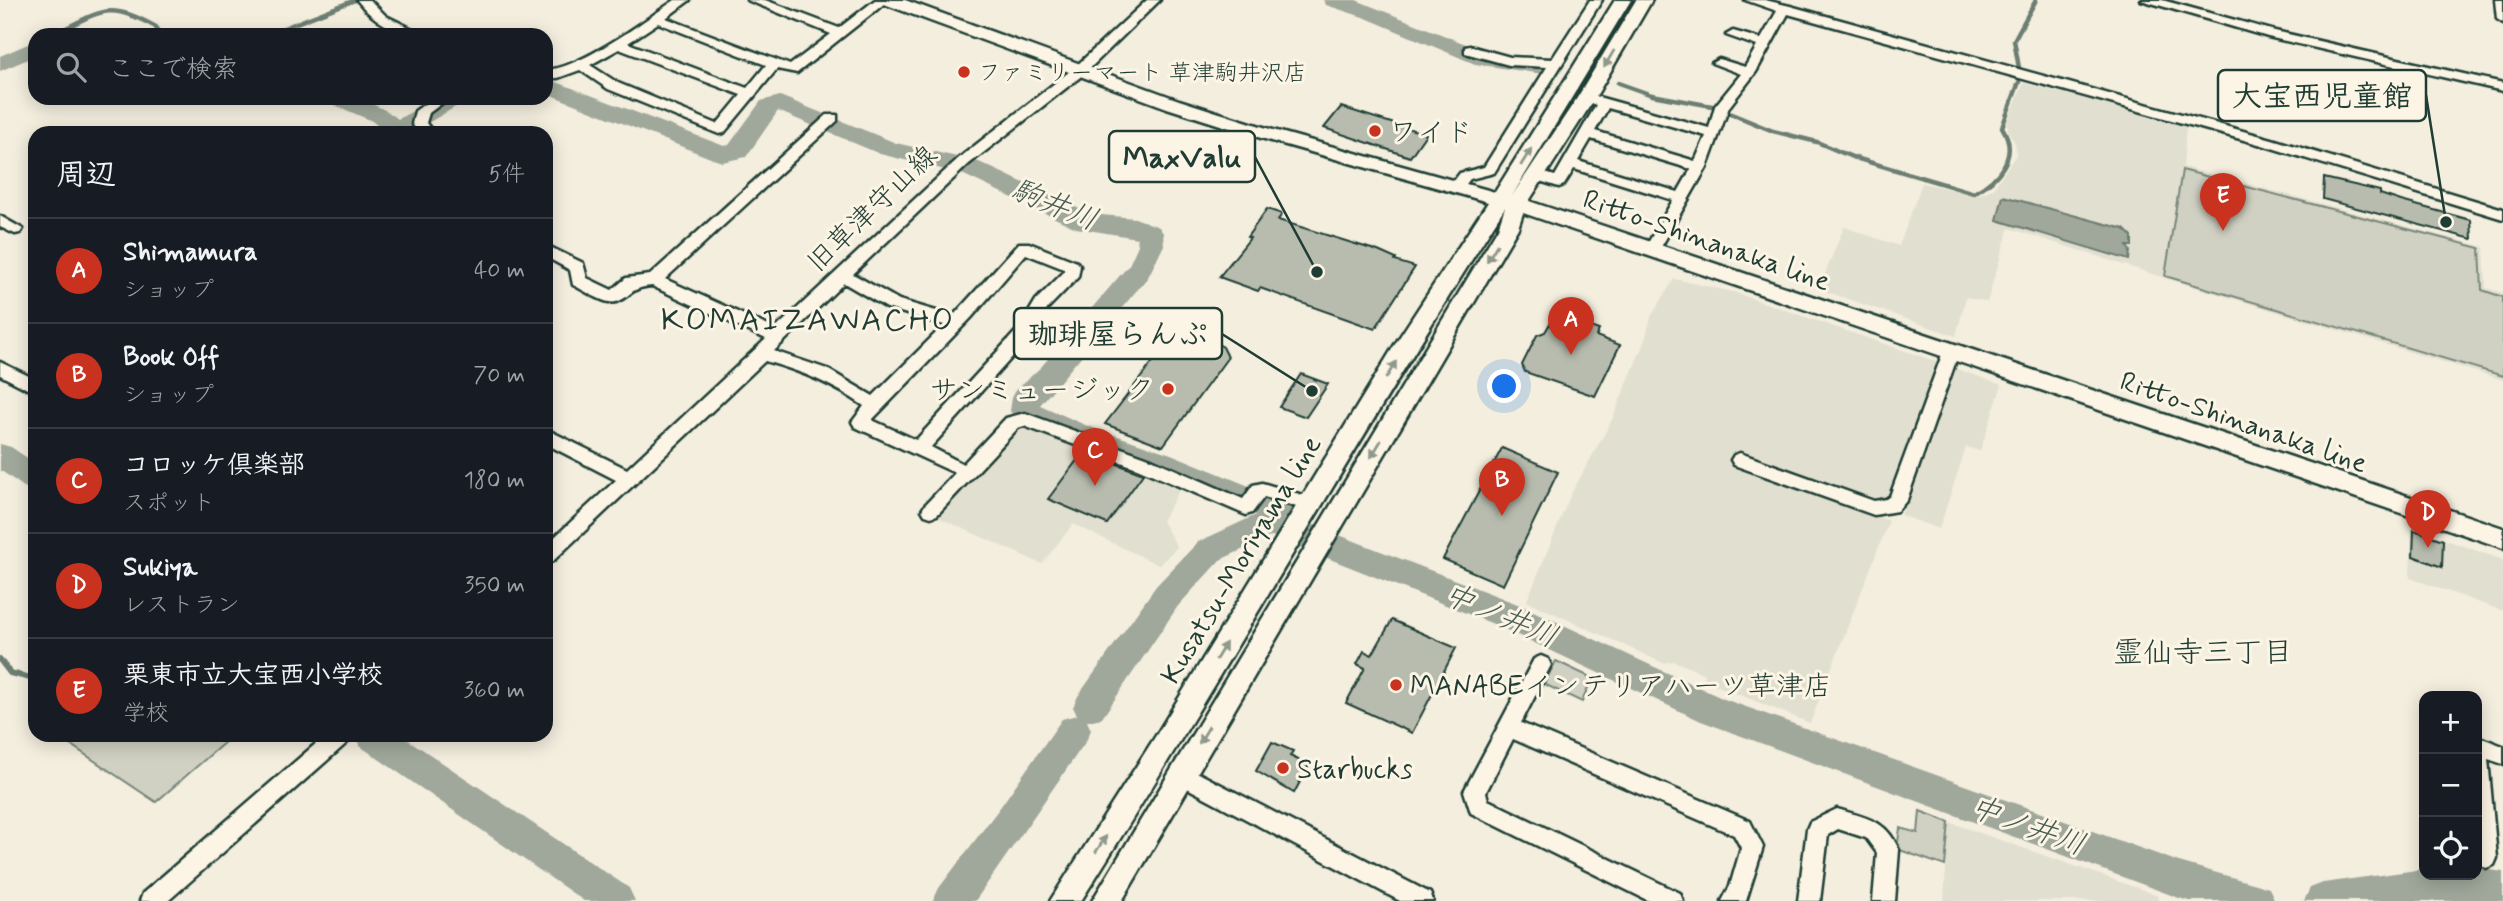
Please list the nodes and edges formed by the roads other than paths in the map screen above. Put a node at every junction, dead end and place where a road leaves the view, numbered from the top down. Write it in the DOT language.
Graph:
graph roads {
  1 [pos="363,0"];
  2 [pos="684,0"];
  3 [pos="753,0"];
  4 [pos="883,0"];
  5 [pos="890,0"];
  6 [pos="1154,0"];
  7 [pos="1596,0"];
  8 [pos="1623,0"];
  9 [pos="1644,0"];
  10 [pos="1751,0"];
  11 [pos="2147,0"];
  12 [pos="2501,0"];
  13 [pos="1785,9"];
  14 [pos="655,18"];
  15 [pos="2503,19"];
  16 [pos="402,28"];
  17 [pos="840,33"];
  18 [pos="1733,35"];
  19 [pos="616,43"];
  20 [pos="1766,44"];
  21 [pos="1470,50"];
  22 [pos="1719,62"];
  23 [pos="775,63"];
  24 [pos="1557,63"];
  25 [pos="581,65"];
  26 [pos="1079,71"];
  27 [pos="1749,72"];
  28 [pos="553,75"];
  29 [pos="2503,87"];
  30 [pos="749,93"];
  31 [pos="1595,100"];
  32 [pos="437,105"];
  33 [pos="832,118"];
  34 [pos="422,124"];
  35 [pos="1587,133"];
  36 [pos="1714,134"];
  37 [pos="1570,163"];
  38 [pos="1700,167"];
  39 [pos="1535,175"];
  40 [pos="1457,186"];
  41 [pos="1683,198"];
  42 [pos="1508,201"];
  43 [pos="2503,214"];
  44 [pos="0,222"];
  45 [pos="15,229"];
  46 [pos="1651,250"];
  47 [pos="553,254"];
  48 [pos="844,275"];
  49 [pos="654,280"];
  50 [pos="956,323"];
  51 [pos="777,337"];
  52 [pos="1951,352"];
  53 [pos="762,354"];
  54 [pos="0,368"];
  55 [pos="28,383"];
  56 [pos="874,405"];
  57 [pos="553,440"];
  58 [pos="920,448"];
  59 [pos="1740,460"];
  60 [pos="955,466"];
  61 [pos="630,478"];
  62 [pos="1308,508"];
  63 [pos="932,510"];
  64 [pos="2503,538"];
  65 [pos="553,550"];
  66 [pos="1541,665"];
  67 [pos="1507,727"];
  68 [pos="330,742"];
  69 [pos="2482,748"];
  70 [pos="2477,754"];
  71 [pos="2503,755"];
  72 [pos="1181,775"];
  73 [pos="2486,858"];
  74 [pos="151,901"];
  75 [pos="1064,901"];
  76 [pos="1106,901"];
  77 [pos="1422,901"];
  78 [pos="1672,901"];
  79 [pos="1733,901"];
  80 [pos="1810,901"];
  81 [pos="1884,901"];
  1 -- 16 [label="street"];
  2 -- 14 [label="street"];
  3 -- 17 [label="street"];
  4 -- 17 [label="street"];
  5 -- 26 [label="main road, Ritto-Shinanaka line"];
  6 -- 26 [label="street, 旧草津守山線"];
  7 -- 24 [label="street"];
  42 -- 8 [label="main road, Kusatsu-Moriyama line, one-way"];
  9 -- 31 [label="main road, Kusatsu-Moriyama line, one-way"];
  10 -- 13 [label="street"];
  11 -- 29 [label="street"];
  12 -- 15 [label="street"];
  13 -- 20 [label="street"];
  13 -- 43 [label="street"];
  14 -- 19 [label="street"];
  14 -- 23 [label="street"];
  17 -- 23 [label="street"];
  18 -- 20 [label="street"];
  19 -- 25 [label="street"];
  19 -- 30 [label="street"];
  20 -- 27 [label="street"];
  21 -- 24 [label="street"];
  22 -- 27 [label="street"];
  23 -- 30 [label="street"];
  24 -- 40 [label="street"];
  25 -- 28 [label="street"];
  25 -- 30 [label="street"];
  26 -- 40 [label="main road, Ritto-Shinanaka line"];
  26 -- 48 [label="street, 旧草津守山線"];
  27 -- 36 [label="street"];
  31 -- 35 [label="street"];
  31 -- 36 [label="street"];
  31 -- 39 [label="main road, Kusatsu-Moriyama line"];
  32 -- 34 [label="street"];
  33 -- 49 [label="street"];
  35 -- 37 [label="street"];
  35 -- 38 [label="street"];
  36 -- 38 [label="street"];
  37 -- 39 [label="street"];
  37 -- 41 [label="street"];
  38 -- 41 [label="street"];
  39 -- 42 [label="main road, Kusatsu-Moriyama line"];
  40 -- 42 [label="main road, Ritto-Shinanaka line"];
  41 -- 46 [label="street"];
  42 -- 46 [label="main road, Ritto-Shinanaka line"];
  62 -- 42 [label="main road, Kusatsu-Moriyama line, one-way"];
  42 -- 72 [label="main road, Kusatsu-Moriyama line, one-way"];
  44 -- 45 [label="street"];
  46 -- 52 [label="main road, Ritto-Shinanaka line"];
  47 -- 49 [label="street"];
  48 -- 50 [label="street"];
  48 -- 51 [label="street, 旧草津守山線"];
  49 -- 51 [label="street"];
  50 -- 56 [label="street"];
  50 -- 58 [label="street"];
  51 -- 53 [label="street, 旧草津守山線"];
  52 -- 59 [label="street"];
  52 -- 64 [label="main road, Ritto-Shinanaka line"];
  53 -- 56 [label="street"];
  53 -- 61 [label="street, 旧草津守山線"];
  54 -- 55 [label="street"];
  56 -- 58 [label="street"];
  57 -- 61 [label="street"];
  58 -- 60 [label="street"];
  61 -- 65 [label="street, 旧草津守山線"];
  62 -- 63 [label="street"];
  75 -- 62 [label="main road, Kusatsu-Moriyama line, one-way"];
  66 -- 67 [label="street"];
  67 -- 78 [label="street"];
  67 -- 79 [label="street"];
  68 -- 74 [label="street"];
  69 -- 71 [label="street"];
  70 -- 73 [label="street"];
  72 -- 76 [label="main road, Kusatsu-Moriyama line"];
  72 -- 77 [label="street"];
  80 -- 81 [label="street"];
}
